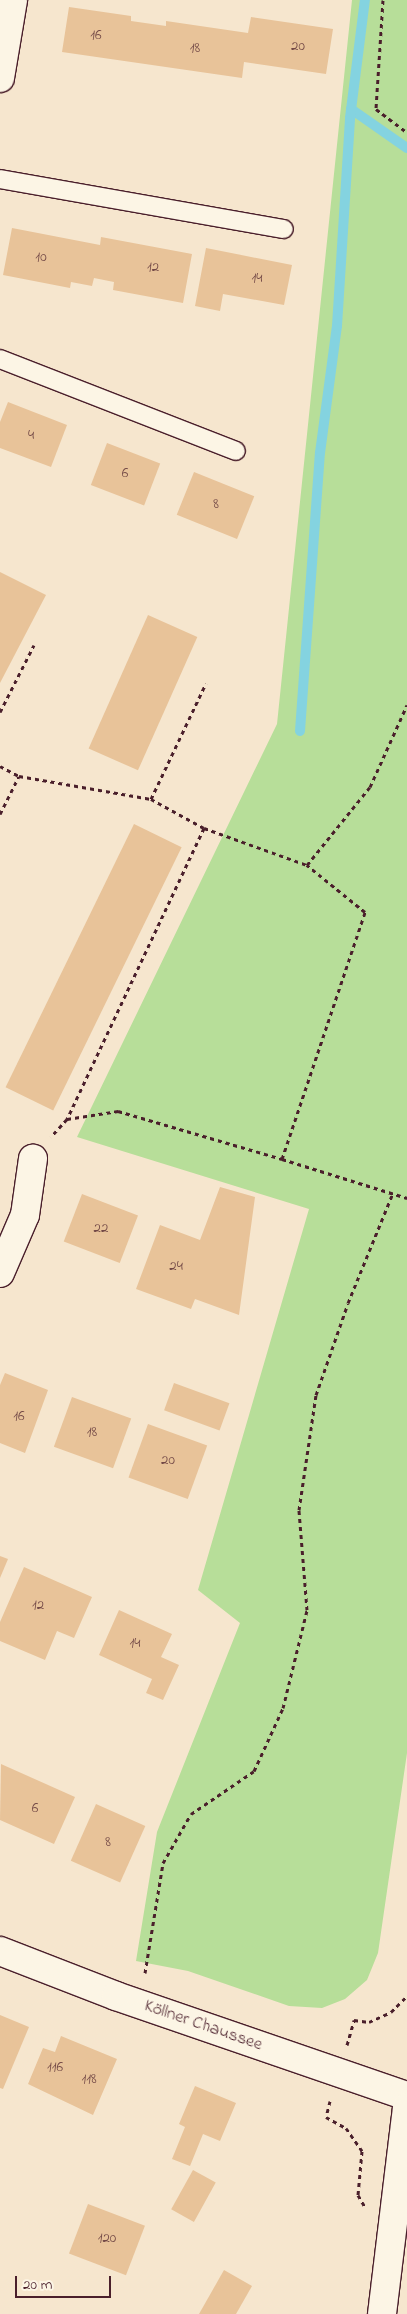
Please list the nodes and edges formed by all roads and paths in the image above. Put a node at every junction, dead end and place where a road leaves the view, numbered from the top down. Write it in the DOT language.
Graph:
graph roads {
  1 [pos="383,0"];
  2 [pos="8,5"];
  3 [pos="0,78"];
  4 [pos="407,132"];
  5 [pos="0,179"];
  6 [pos="284,229"];
  7 [pos="0,359"];
  8 [pos="236,451"];
  9 [pos="34,645"];
  10 [pos="206,683"];
  11 [pos="407,705"];
  12 [pos="0,712"];
  13 [pos="0,766"];
  14 [pos="19,776"];
  15 [pos="151,800"];
  16 [pos="0,814"];
  17 [pos="204,828"];
  18 [pos="307,865"];
  19 [pos="67,1119"];
  20 [pos="33,1158"];
  21 [pos="282,1159"];
  22 [pos="392,1193"];
  23 [pos="407,1198"];
  24 [pos="0,1273"];
  25 [pos="0,1951"];
  26 [pos="407,1996"];
  27 [pos="140,2004"];
  28 [pos="354,2020"];
  29 [pos="407,2096"];
  30 [pos="407,2108"];
  31 [pos="326,2118"];
  32 [pos="370,2209"];
  33 [pos="382,2314"];
  1 -- 4 [label="path"];
  2 -- 3 [label="street"];
  5 -- 6 [label="lane"];
  7 -- 8 [label="lane"];
  9 -- 12 [label="path"];
  10 -- 15 [label="path"];
  11 -- 18 [label="path"];
  13 -- 14 [label="path"];
  14 -- 15 [label="path"];
  14 -- 16 [label="path"];
  15 -- 17 [label="path"];
  17 -- 18 [label="path"];
  17 -- 19 [label="path"];
  18 -- 21 [label="path"];
  19 -- 20 [label="path"];
  19 -- 21 [label="path"];
  20 -- 24 [label="street"];
  21 -- 22 [label="path"];
  22 -- 23 [label="path"];
  22 -- 27 [label="path"];
  25 -- 27 [label="street, Köllner Chaussee"];
  26 -- 28 [label="path"];
  27 -- 29 [label="street, Köllner Chaussee"];
  30 -- 33 [label="street"];
  31 -- 32 [label="path"];
}
